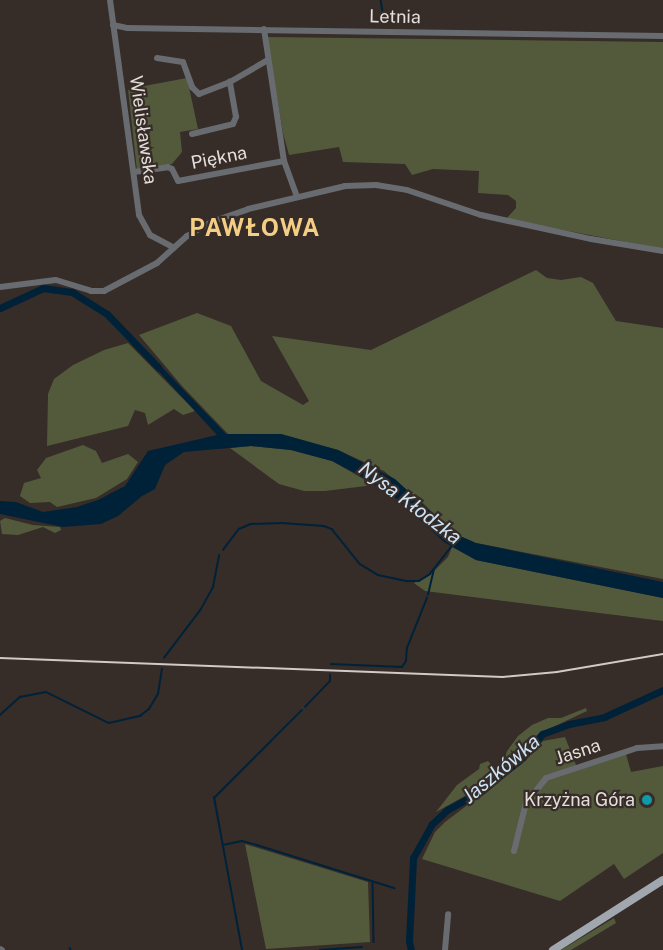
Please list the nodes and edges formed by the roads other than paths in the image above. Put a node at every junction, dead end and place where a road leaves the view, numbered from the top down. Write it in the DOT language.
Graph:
graph roads {
  1 [pos="110,0"];
  2 [pos="113,24"];
  3 [pos="127,28"];
  4 [pos="264,29"];
  5 [pos="115,35"];
  6 [pos="663,36"];
  7 [pos="158,58"];
  8 [pos="268,60"];
  9 [pos="230,82"];
  10 [pos="192,134"];
  11 [pos="284,161"];
  12 [pos="134,172"];
  13 [pos="297,196"];
  14 [pos="174,248"];
  15 [pos="663,251"];
  16 [pos="0,287"];
  17 [pos="663,746"];
  18 [pos="514,851"];
  19 [pos="663,880"];
  20 [pos="448,914"];
  21 [pos="445,950"];
  22 [pos="553,950"];
  1 -- 2 [label="street, Wielisławska"];
  2 -- 3 [label="street, Letnia"];
  2 -- 5 [label="street, Wielisławska"];
  3 -- 4 [label="street, Letnia"];
  3 -- 5 [label="street"];
  4 -- 6 [label="street, Letnia"];
  4 -- 8 [label="street"];
  5 -- 12 [label="street, Wielisławska"];
  7 -- 9 [label="street"];
  8 -- 9 [label="street"];
  8 -- 11 [label="street"];
  9 -- 10 [label="street"];
  11 -- 12 [label="street, Piękna"];
  11 -- 13 [label="street"];
  12 -- 14 [label="street, Wielisławska"];
  13 -- 14 [label="street"];
  13 -- 15 [label="street"];
  14 -- 16 [label="street"];
  17 -- 18 [label="street, Jasna"];
  19 -- 22 [label="main road"];
  20 -- 21 [label="street"];
}
